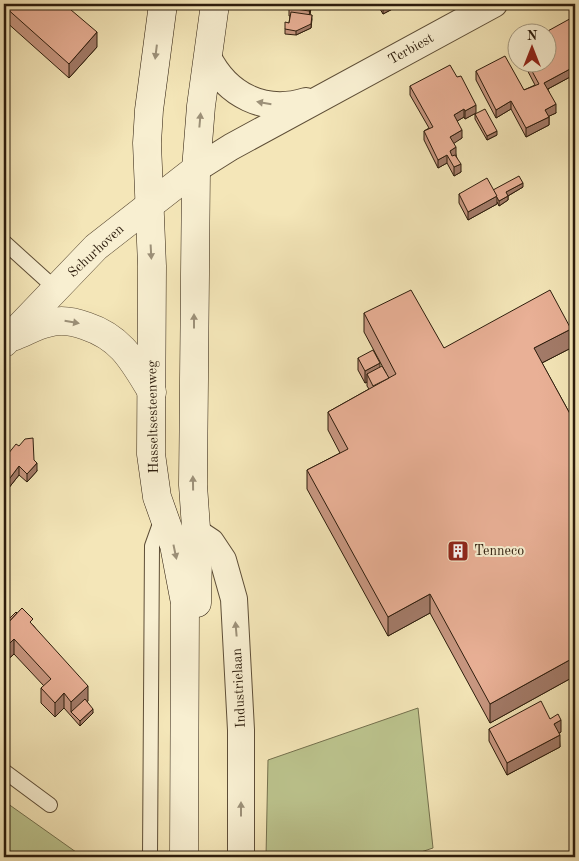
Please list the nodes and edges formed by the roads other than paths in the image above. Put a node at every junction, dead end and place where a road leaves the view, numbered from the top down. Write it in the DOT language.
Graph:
graph roads {
  1 [pos="163,4"];
  2 [pos="215,4"];
  3 [pos="494,4"];
  4 [pos="208,57"];
  5 [pos="328,93"];
  6 [pos="196,168"];
  7 [pos="149,204"];
  8 [pos="4,242"];
  9 [pos="56,289"];
  10 [pos="6,341"];
  11 [pos="152,392"];
  12 [pos="163,515"];
  13 [pos="196,532"];
  14 [pos="4,772"];
  15 [pos="50,805"];
  16 [pos="150,857"];
  17 [pos="184,857"];
  18 [pos="196,857"];
  19 [pos="241,857"];
  1 -- 7 [label="main road, Hasseltsesteenweg, one-way"];
  2 -- 4 [label="main road"];
  3 -- 5 [label="street, Terbiest"];
  5 -- 4 [label="street, Terbiest, one-way"];
  6 -- 4 [label="main road, one-way"];
  5 -- 6 [label="street, Terbiest"];
  6 -- 7 [label="main road, Schurhoven"];
  13 -- 6 [label="main road, one-way"];
  7 -- 9 [label="main road, Schurhoven"];
  7 -- 11 [label="main road, Hasseltsesteenweg, one-way"];
  8 -- 9 [label="lane"];
  9 -- 10 [label="main road, Schurhoven"];
  10 -- 11 [label="main road, one-way"];
  11 -- 12 [label="main road, Hasseltsesteenweg"];
  12 -- 16 [label="lane"];
  12 -- 17 [label="main road, Hasseltsesteenweg, one-way"];
  13 -- 18 [label="main road"];
  19 -- 13 [label="street, Industrielaan, one-way"];
  14 -- 15 [label="lane"];
}
